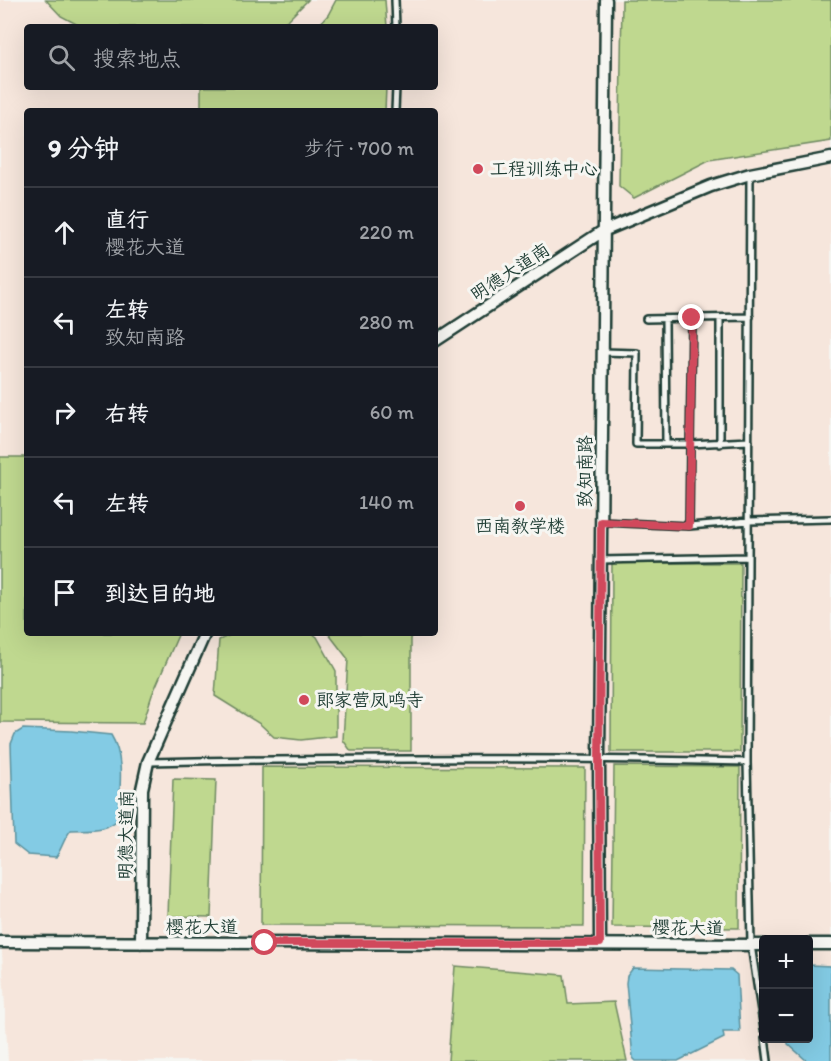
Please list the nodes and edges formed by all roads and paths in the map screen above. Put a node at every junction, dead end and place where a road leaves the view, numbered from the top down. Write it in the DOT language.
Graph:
graph roads {
  1 [pos="395,0"];
  2 [pos="606,0"];
  3 [pos="396,24"];
  4 [pos="396,90"];
  5 [pos="395,108"];
  6 [pos="831,158"];
  7 [pos="750,174"];
  8 [pos="603,231"];
  9 [pos="750,317"];
  10 [pos="692,318"];
  11 [pos="720,318"];
  12 [pos="665,319"];
  13 [pos="646,320"];
  14 [pos="438,339"];
  15 [pos="602,352"];
  16 [pos="749,441"];
  17 [pos="666,444"];
  18 [pos="690,444"];
  19 [pos="720,444"];
  20 [pos="831,519"];
  21 [pos="749,521"];
  22 [pos="601,522"];
  23 [pos="689,526"];
  24 [pos="748,557"];
  25 [pos="600,560"];
  26 [pos="204,636"];
  27 [pos="599,758"];
  28 [pos="148,762"];
  29 [pos="747,762"];
  30 [pos="0,942"];
  31 [pos="141,943"];
  32 [pos="600,943"];
  33 [pos="813,944"];
  34 [pos="831,944"];
  35 [pos="751,945"];
  36 [pos="759,945"];
  37 [pos="759,997"];
  38 [pos="766,1043"];
  39 [pos="768,1061"];
  1 -- 3 [label="lane"];
  2 -- 8 [label="street, 致知南路"];
  4 -- 5 [label="lane"];
  6 -- 7 [label="street, 明德大道南"];
  7 -- 8 [label="street, 明德大道南"];
  7 -- 9 [label="lane"];
  8 -- 14 [label="street, 明德大道南"];
  8 -- 15 [label="street, 致知南路"];
  9 -- 11 [label="lane"];
  9 -- 16 [label="lane"];
  10 -- 11 [label="lane"];
  10 -- 12 [label="lane"];
  10 -- 18 [label="lane"];
  11 -- 19 [label="lane"];
  12 -- 13 [label="lane"];
  12 -- 17 [label="lane"];
  15 -- 17 [label="lane"];
  15 -- 22 [label="street, 致知南路"];
  16 -- 19 [label="lane"];
  16 -- 21 [label="lane"];
  17 -- 18 [label="lane"];
  18 -- 19 [label="lane"];
  18 -- 23 [label="lane"];
  20 -- 21 [label="lane"];
  21 -- 23 [label="lane"];
  21 -- 24 [label="lane"];
  22 -- 23 [label="lane"];
  22 -- 25 [label="street, 致知南路"];
  24 -- 25 [label="lane"];
  24 -- 29 [label="lane"];
  25 -- 27 [label="street, 致知南路"];
  26 -- 28 [label="street, 明德大道南"];
  27 -- 28 [label="lane"];
  27 -- 29 [label="lane"];
  27 -- 32 [label="street, 致知南路"];
  28 -- 31 [label="street, 明德大道南"];
  29 -- 35 [label="lane"];
  30 -- 31 [label="street, 樱花大道"];
  31 -- 32 [label="street, 樱花大道"];
  32 -- 35 [label="street, 樱花大道"];
  33 -- 34 [label="street"];
  35 -- 36 [label="street, 樱花大道"];
  35 -- 37 [label="lane"];
  38 -- 39 [label="lane"];
}
